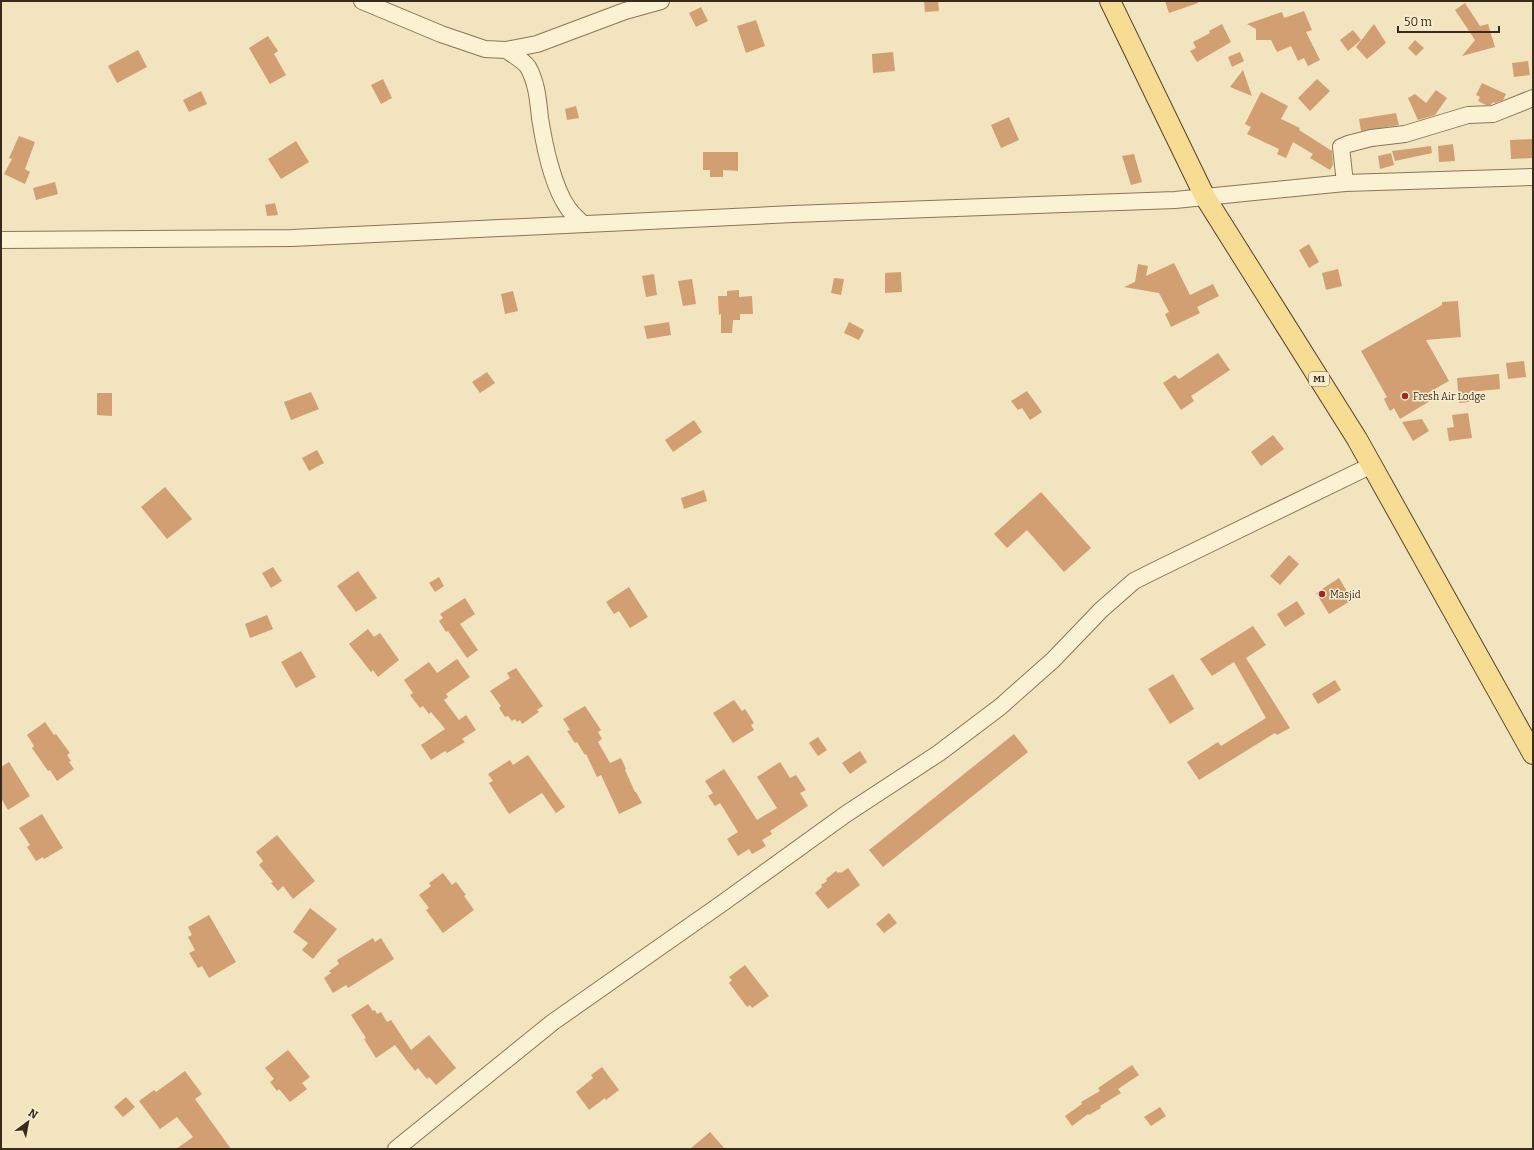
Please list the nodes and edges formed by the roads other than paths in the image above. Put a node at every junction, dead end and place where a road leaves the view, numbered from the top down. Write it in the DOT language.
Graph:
graph roads {
  1 [pos="362,1"];
  2 [pos="661,1"];
  3 [pos="1110,1"];
  4 [pos="506,50"];
  5 [pos="1533,98"];
  6 [pos="1533,177"];
  7 [pos="1345,183"];
  8 [pos="1205,197"];
  9 [pos="583,224"];
  10 [pos="1,240"];
  11 [pos="1372,465"];
  12 [pos="1533,754"];
  13 [pos="396,1149"];
  1 -- 4 [label="street"];
  2 -- 4 [label="street"];
  3 -- 8 [label="main road, M1"];
  4 -- 9 [label="street"];
  5 -- 7 [label="street"];
  6 -- 7 [label="street"];
  7 -- 8 [label="street"];
  8 -- 9 [label="street"];
  8 -- 11 [label="main road, M1"];
  9 -- 10 [label="street"];
  11 -- 12 [label="main road, M1"];
  11 -- 13 [label="street"];
}
